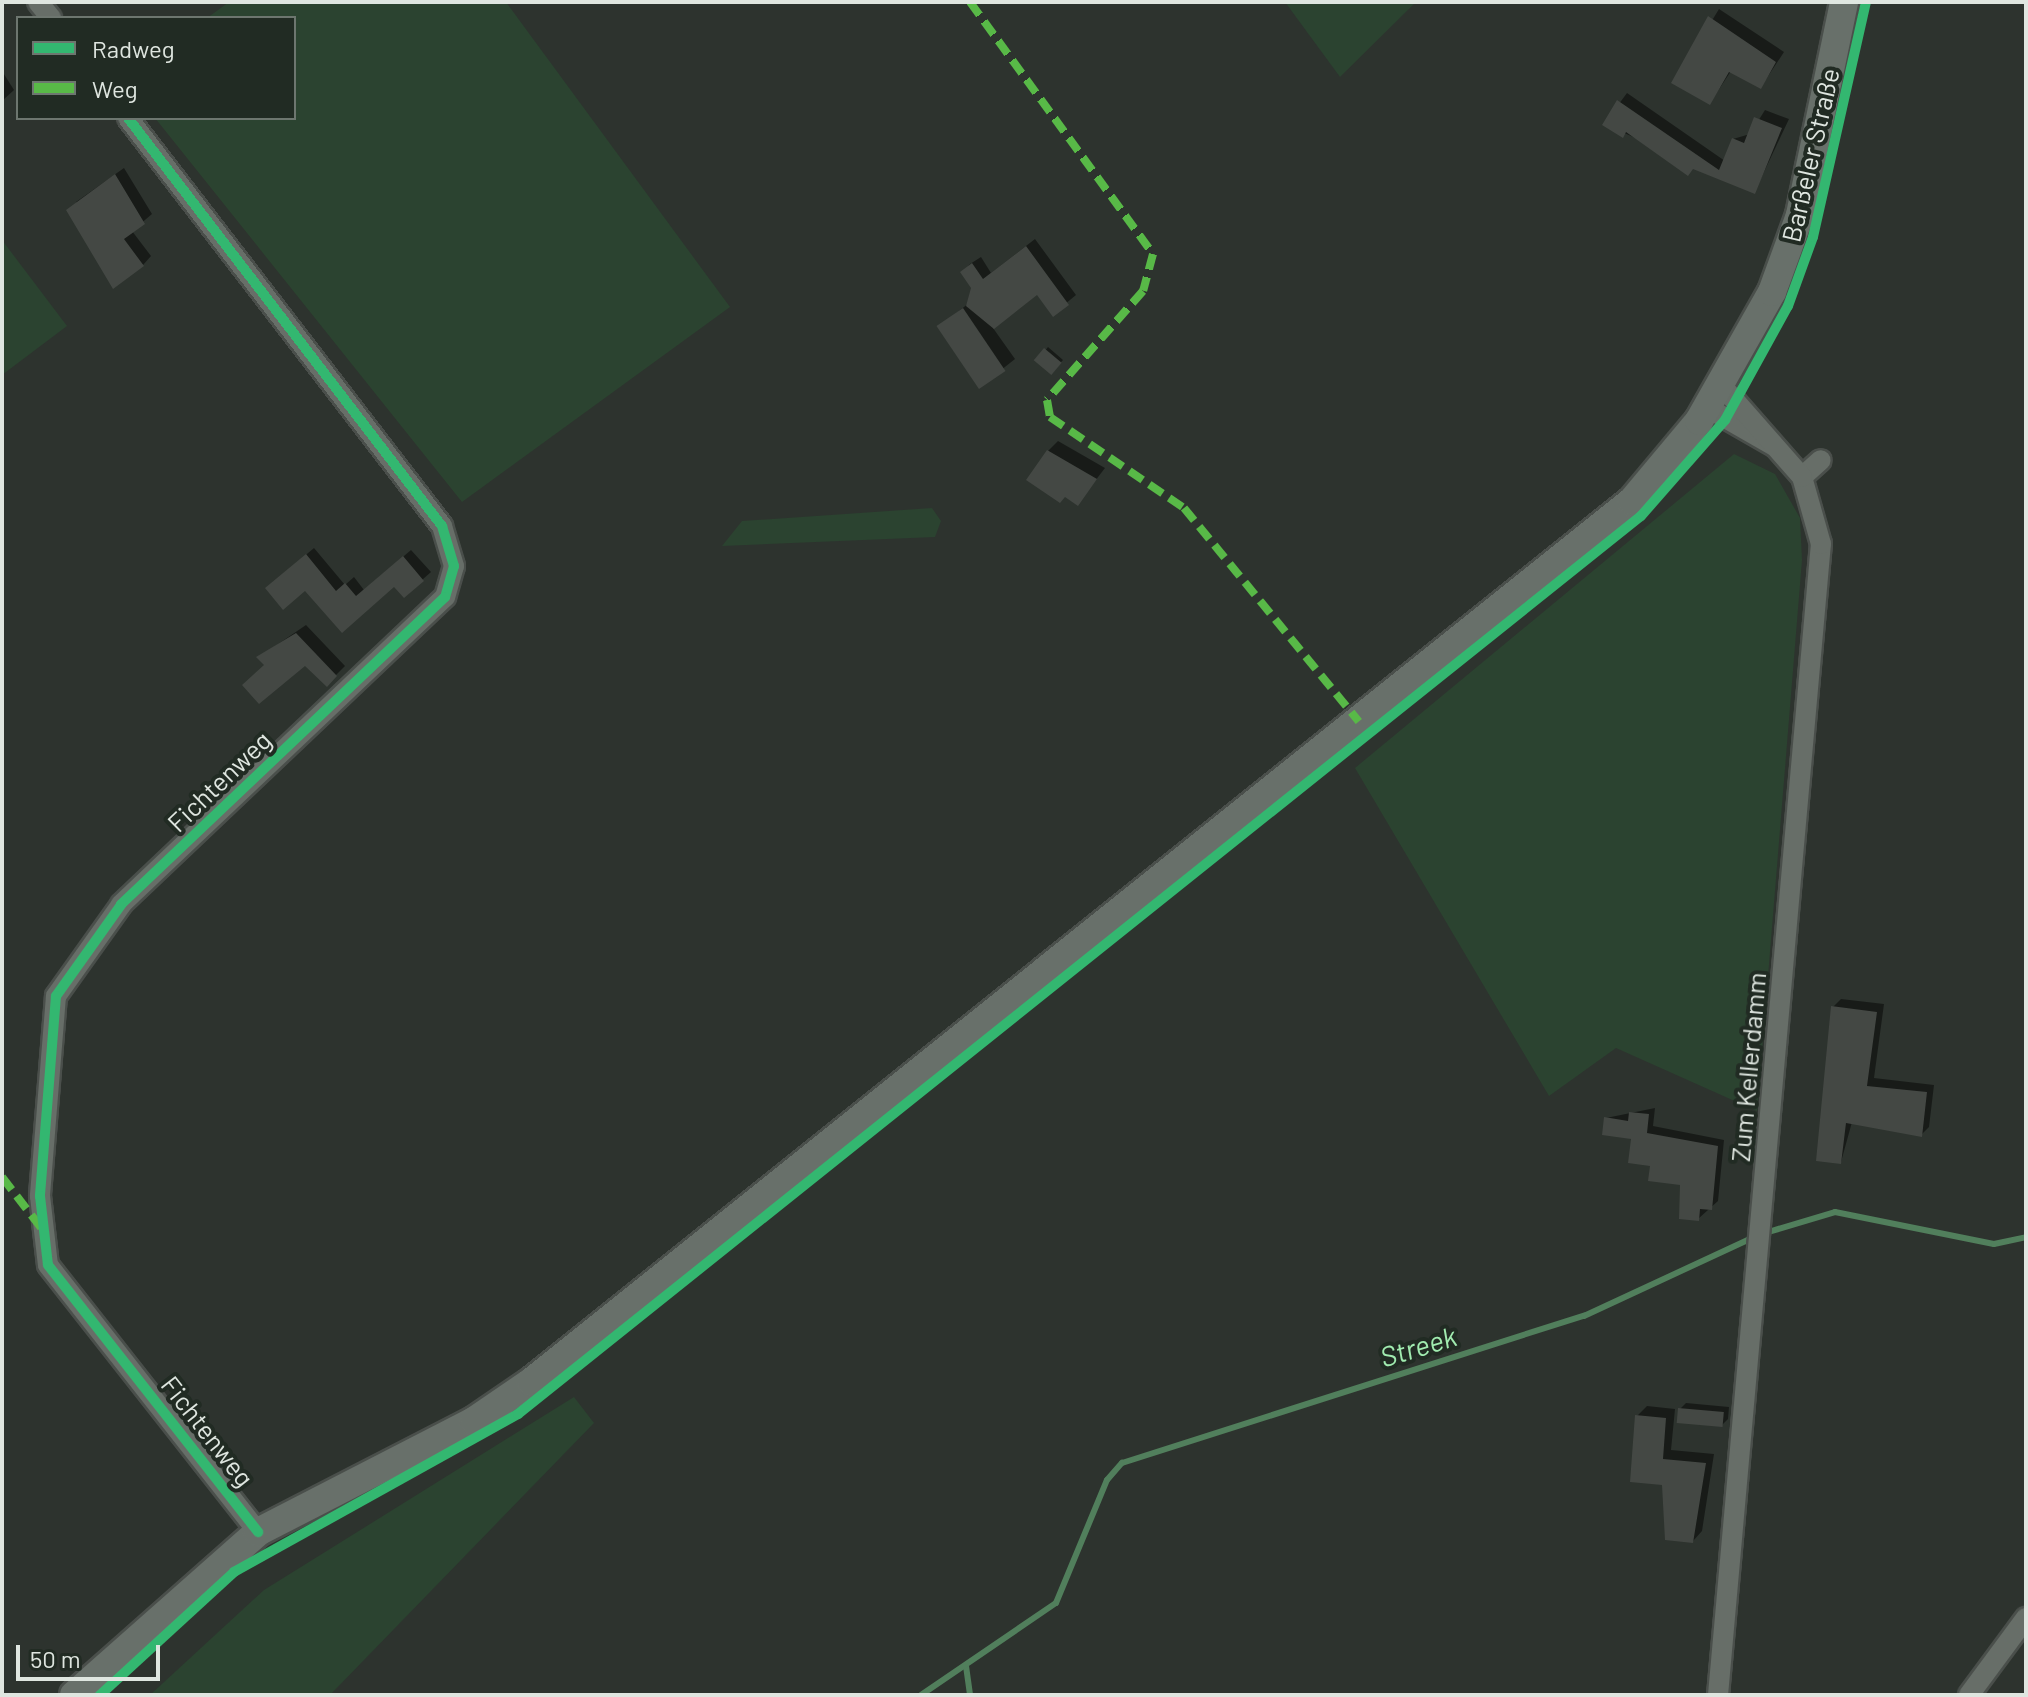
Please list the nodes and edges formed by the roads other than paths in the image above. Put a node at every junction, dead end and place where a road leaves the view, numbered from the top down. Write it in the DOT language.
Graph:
graph roads {
  1 [pos="1844,2"];
  2 [pos="130,120"];
  3 [pos="1715,397"];
  4 [pos="1821,460"];
  5 [pos="1802,477"];
  6 [pos="258,1532"];
  7 [pos="2026,1618"];
  8 [pos="74,1695"];
  9 [pos="1718,1695"];
  10 [pos="1969,1695"];
  1 -- 3 [label="main road, Barßeler Straße"];
  2 -- 6 [label="street, Fichtenweg"];
  3 -- 5 [label="street, Zum Kellerdamm"];
  3 -- 6 [label="main road, Barßeler Straße"];
  4 -- 5 [label="street"];
  5 -- 9 [label="street, Zum Kellerdamm"];
  6 -- 8 [label="main road, Barßeler Straße"];
  7 -- 10 [label="street"];
}
